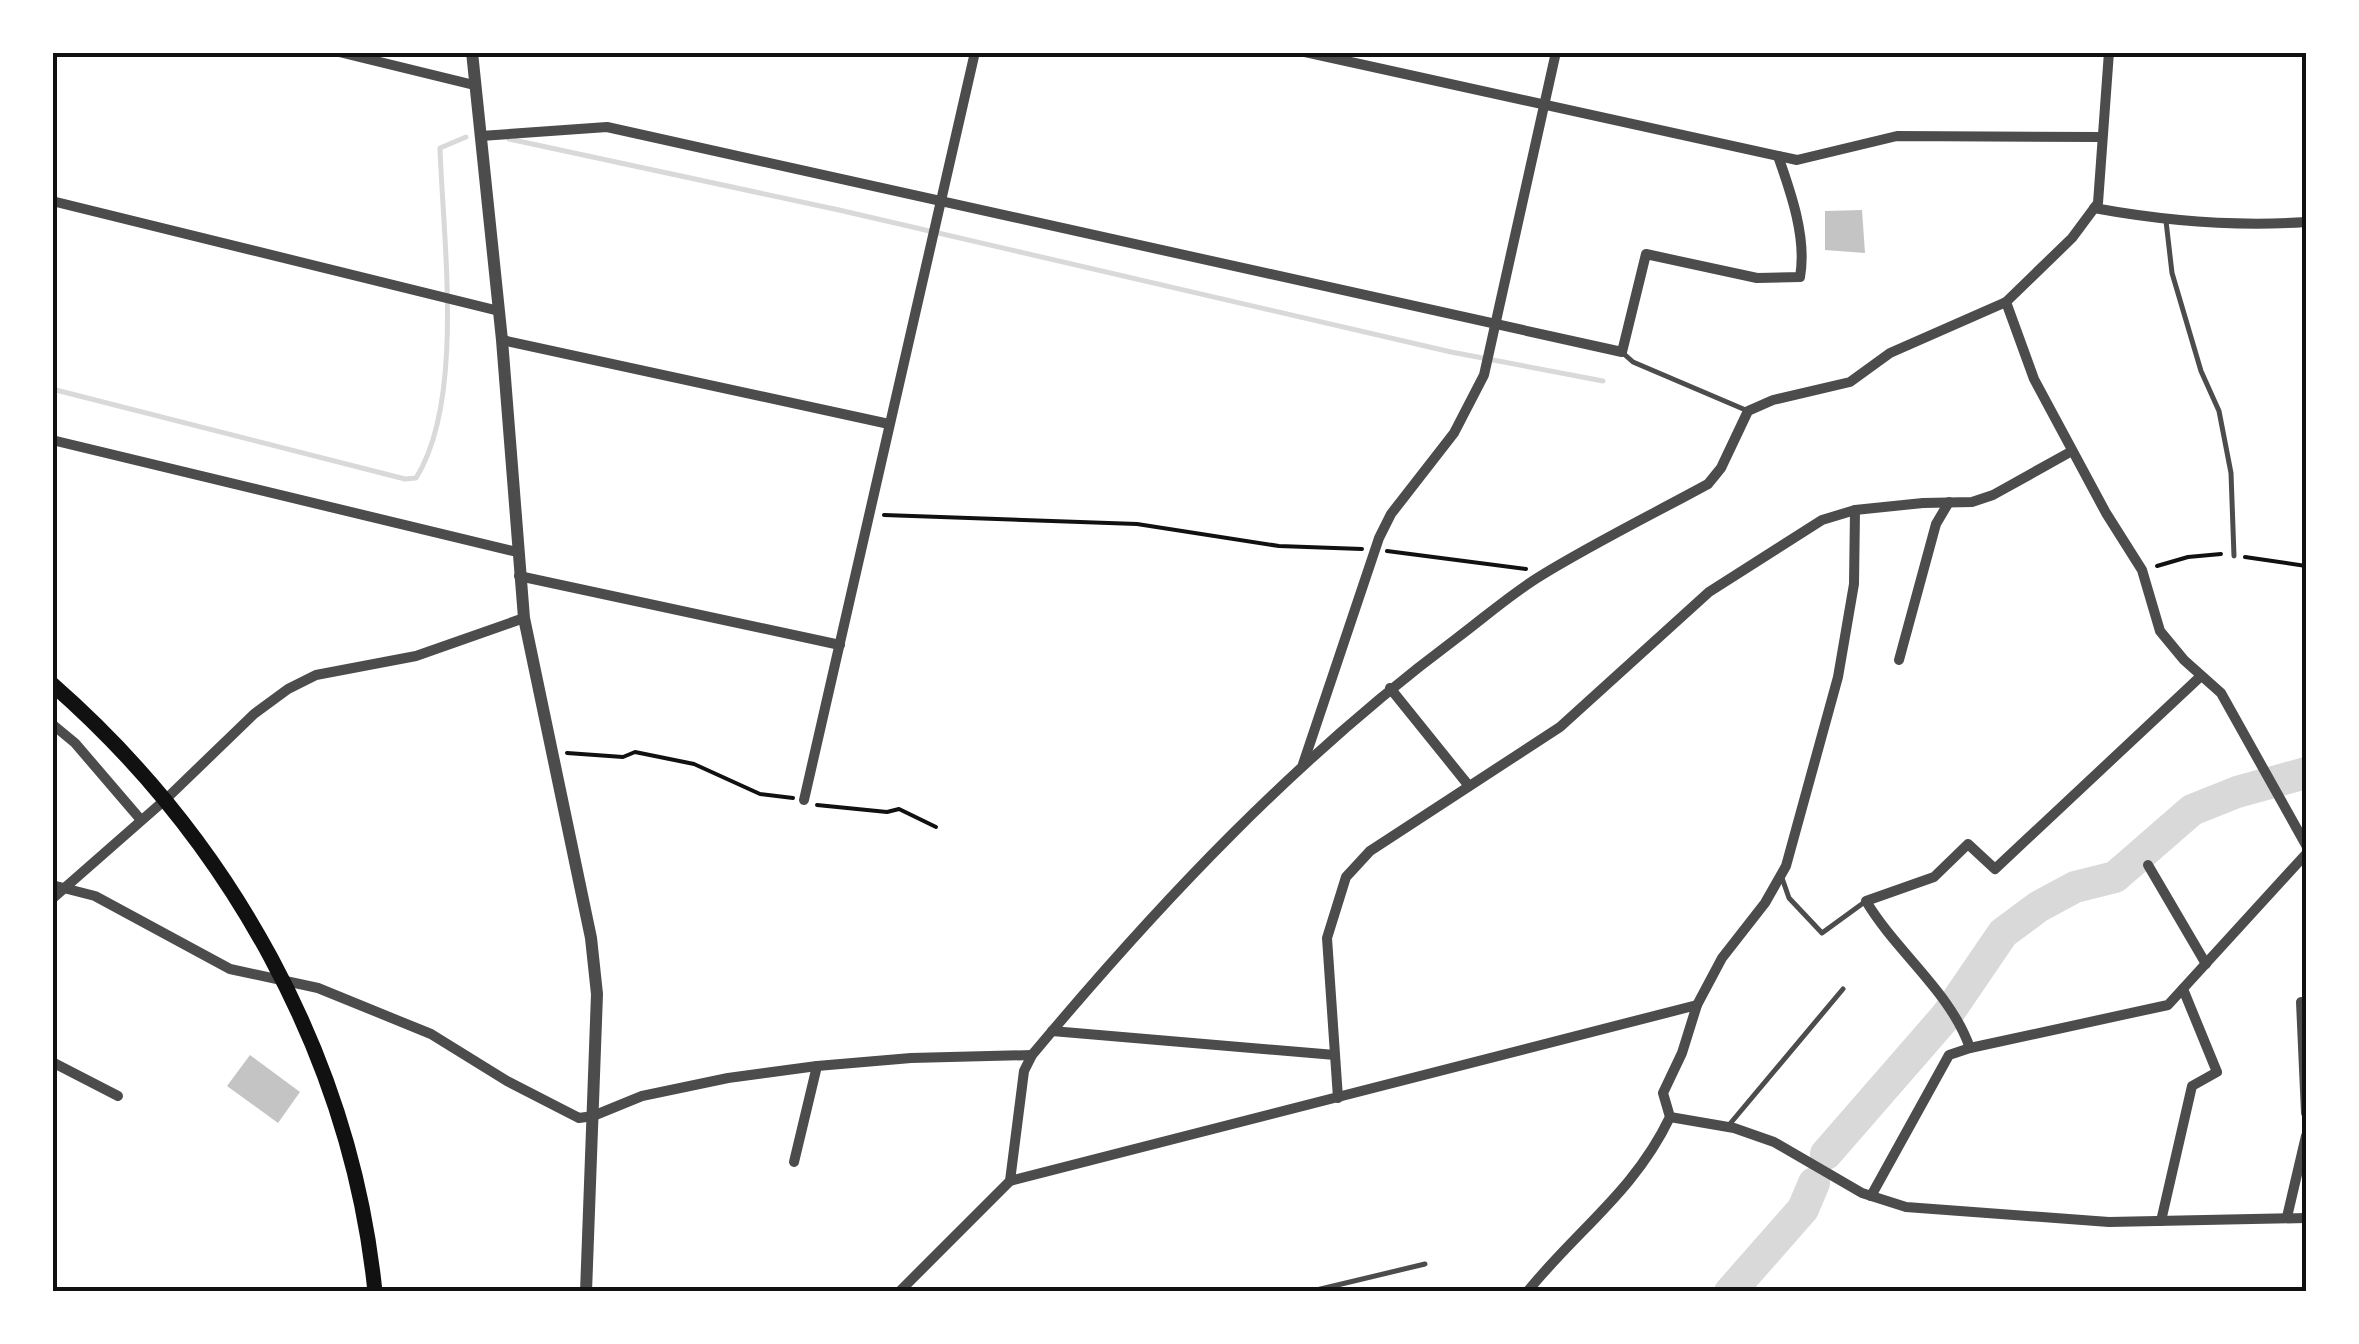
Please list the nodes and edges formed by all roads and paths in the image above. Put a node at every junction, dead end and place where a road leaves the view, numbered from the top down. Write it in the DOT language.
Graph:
graph roads {
  1 [pos="339,52"];
  2 [pos="472,52"];
  3 [pos="974,52"];
  4 [pos="1305,52"];
  5 [pos="1556,52"];
  6 [pos="2109,52"];
  7 [pos="474,85"];
  8 [pos="1544,105"];
  9 [pos="481,136"];
  10 [pos="2101,137"];
  11 [pos="1778,156"];
  12 [pos="940,201"];
  13 [pos="52,202"];
  14 [pos="2094,208"];
  15 [pos="2166,221"];
  16 [pos="2306,222"];
  17 [pos="2006,302"];
  18 [pos="499,311"];
  19 [pos="1497,324"];
  20 [pos="502,340"];
  21 [pos="1622,352"];
  22 [pos="1748,410"];
  23 [pos="889,424"];
  24 [pos="52,440"];
  25 [pos="2072,451"];
  26 [pos="1949,502"];
  27 [pos="1855,510"];
  28 [pos="869,515"];
  29 [pos="1375,550"];
  30 [pos="517,552"];
  31 [pos="2234,556"];
  32 [pos="519,576"];
  33 [pos="1540,576"];
  34 [pos="524,618"];
  35 [pos="840,645"];
  36 [pos="1899,660"];
  37 [pos="2201,676"];
  38 [pos="52,684"];
  39 [pos="1390,688"];
  40 [pos="52,724"];
  41 [pos="552,752"];
  42 [pos="1302,765"];
  43 [pos="1468,786"];
  44 [pos="166,798"];
  45 [pos="804,800"];
  46 [pos="141,820"];
  47 [pos="936,828"];
  48 [pos="2306,845"];
  49 [pos="2306,854"];
  50 [pos="2148,866"];
  51 [pos="1780,876"];
  52 [pos="52,885"];
  53 [pos="66,888"];
  54 [pos="52,899"];
  55 [pos="1866,902"];
  56 [pos="2206,964"];
  57 [pos="284,980"];
  58 [pos="1843,989"];
  59 [pos="2183,989"];
  60 [pos="2300,1002"];
  61 [pos="1697,1005"];
  62 [pos="1052,1031"];
  63 [pos="1970,1048"];
  64 [pos="1335,1055"];
  65 [pos="1032,1056"];
  66 [pos="52,1062"];
  67 [pos="817,1066"];
  68 [pos="118,1096"];
  69 [pos="1338,1098"];
  70 [pos="2306,1113"];
  71 [pos="594,1116"];
  72 [pos="1670,1116"];
  73 [pos="1727,1127"];
  74 [pos="2306,1136"];
  75 [pos="794,1162"];
  76 [pos="1010,1182"];
  77 [pos="1872,1196"];
  78 [pos="2288,1217"];
  79 [pos="2306,1218"];
  80 [pos="2161,1221"];
  81 [pos="1424,1264"];
  82 [pos="374,1292"];
  83 [pos="586,1292"];
  84 [pos="899,1292"];
  85 [pos="1308,1292"];
  86 [pos="1527,1292"];
  1 -- 7 [label="street"];
  2 -- 7 [label="street"];
  3 -- 12 [label="street"];
  4 -- 8 [label="street"];
  5 -- 8 [label="street"];
  6 -- 10 [label="street"];
  7 -- 9 [label="street"];
  8 -- 11 [label="street"];
  8 -- 19 [label="street"];
  9 -- 12 [label="street"];
  9 -- 18 [label="street"];
  10 -- 11 [label="street"];
  10 -- 14 [label="street"];
  11 -- 21 [label="street"];
  12 -- 19 [label="street"];
  12 -- 23 [label="street"];
  13 -- 18 [label="street"];
  14 -- 15 [label="street"];
  14 -- 17 [label="street"];
  15 -- 16 [label="street"];
  15 -- 31 [label="lane"];
  17 -- 22 [label="street"];
  17 -- 25 [label="street"];
  18 -- 20 [label="street"];
  19 -- 21 [label="street"];
  19 -- 29 [label="street"];
  20 -- 23 [label="street"];
  20 -- 30 [label="street"];
  21 -- 22 [label="lane"];
  22 -- 33 [label="street"];
  23 -- 28 [label="street"];
  24 -- 30 [label="street"];
  25 -- 26 [label="street"];
  25 -- 37 [label="street"];
  26 -- 27 [label="street"];
  26 -- 36 [label="street"];
  27 -- 43 [label="street"];
  27 -- 51 [label="street"];
  28 -- 29 [label="path"];
  28 -- 35 [label="street"];
  29 -- 33 [label="path"];
  29 -- 42 [label="street"];
  30 -- 32 [label="street"];
  32 -- 34 [label="street"];
  32 -- 35 [label="street"];
  33 -- 39 [label="street"];
  34 -- 41 [label="street"];
  34 -- 44 [label="street"];
  35 -- 45 [label="street"];
  37 -- 48 [label="street"];
  37 -- 55 [label="street"];
  38 -- 44 [label="main road"];
  39 -- 42 [label="street"];
  39 -- 43 [label="street"];
  40 -- 46 [label="street"];
  41 -- 45 [label="path"];
  41 -- 71 [label="street"];
  42 -- 62 [label="street"];
  43 -- 64 [label="street"];
  44 -- 46 [label="street"];
  44 -- 57 [label="main road"];
  45 -- 47 [label="path"];
  46 -- 53 [label="street"];
  49 -- 56 [label="street"];
  50 -- 56 [label="street"];
  51 -- 55 [label="lane"];
  51 -- 61 [label="street"];
  52 -- 53 [label="street"];
  53 -- 54 [label="street"];
  53 -- 57 [label="street"];
  55 -- 63 [label="street"];
  56 -- 59 [label="street"];
  57 -- 71 [label="street"];
  57 -- 82 [label="main road"];
  58 -- 73 [label="lane"];
  59 -- 63 [label="street"];
  59 -- 80 [label="street"];
  60 -- 70 [label="street"];
  61 -- 69 [label="street"];
  61 -- 72 [label="street"];
  62 -- 64 [label="street"];
  62 -- 65 [label="street"];
  63 -- 77 [label="street"];
  64 -- 69 [label="street"];
  65 -- 67 [label="street"];
  65 -- 76 [label="street"];
  66 -- 68 [label="street"];
  67 -- 71 [label="street"];
  67 -- 75 [label="street"];
  69 -- 76 [label="street"];
  71 -- 83 [label="street"];
  72 -- 73 [label="street"];
  72 -- 86 [label="street"];
  73 -- 77 [label="street"];
  74 -- 78 [label="street"];
  76 -- 84 [label="street"];
  77 -- 80 [label="street"];
  78 -- 79 [label="street"];
  78 -- 80 [label="street"];
  81 -- 85 [label="lane"];
}
